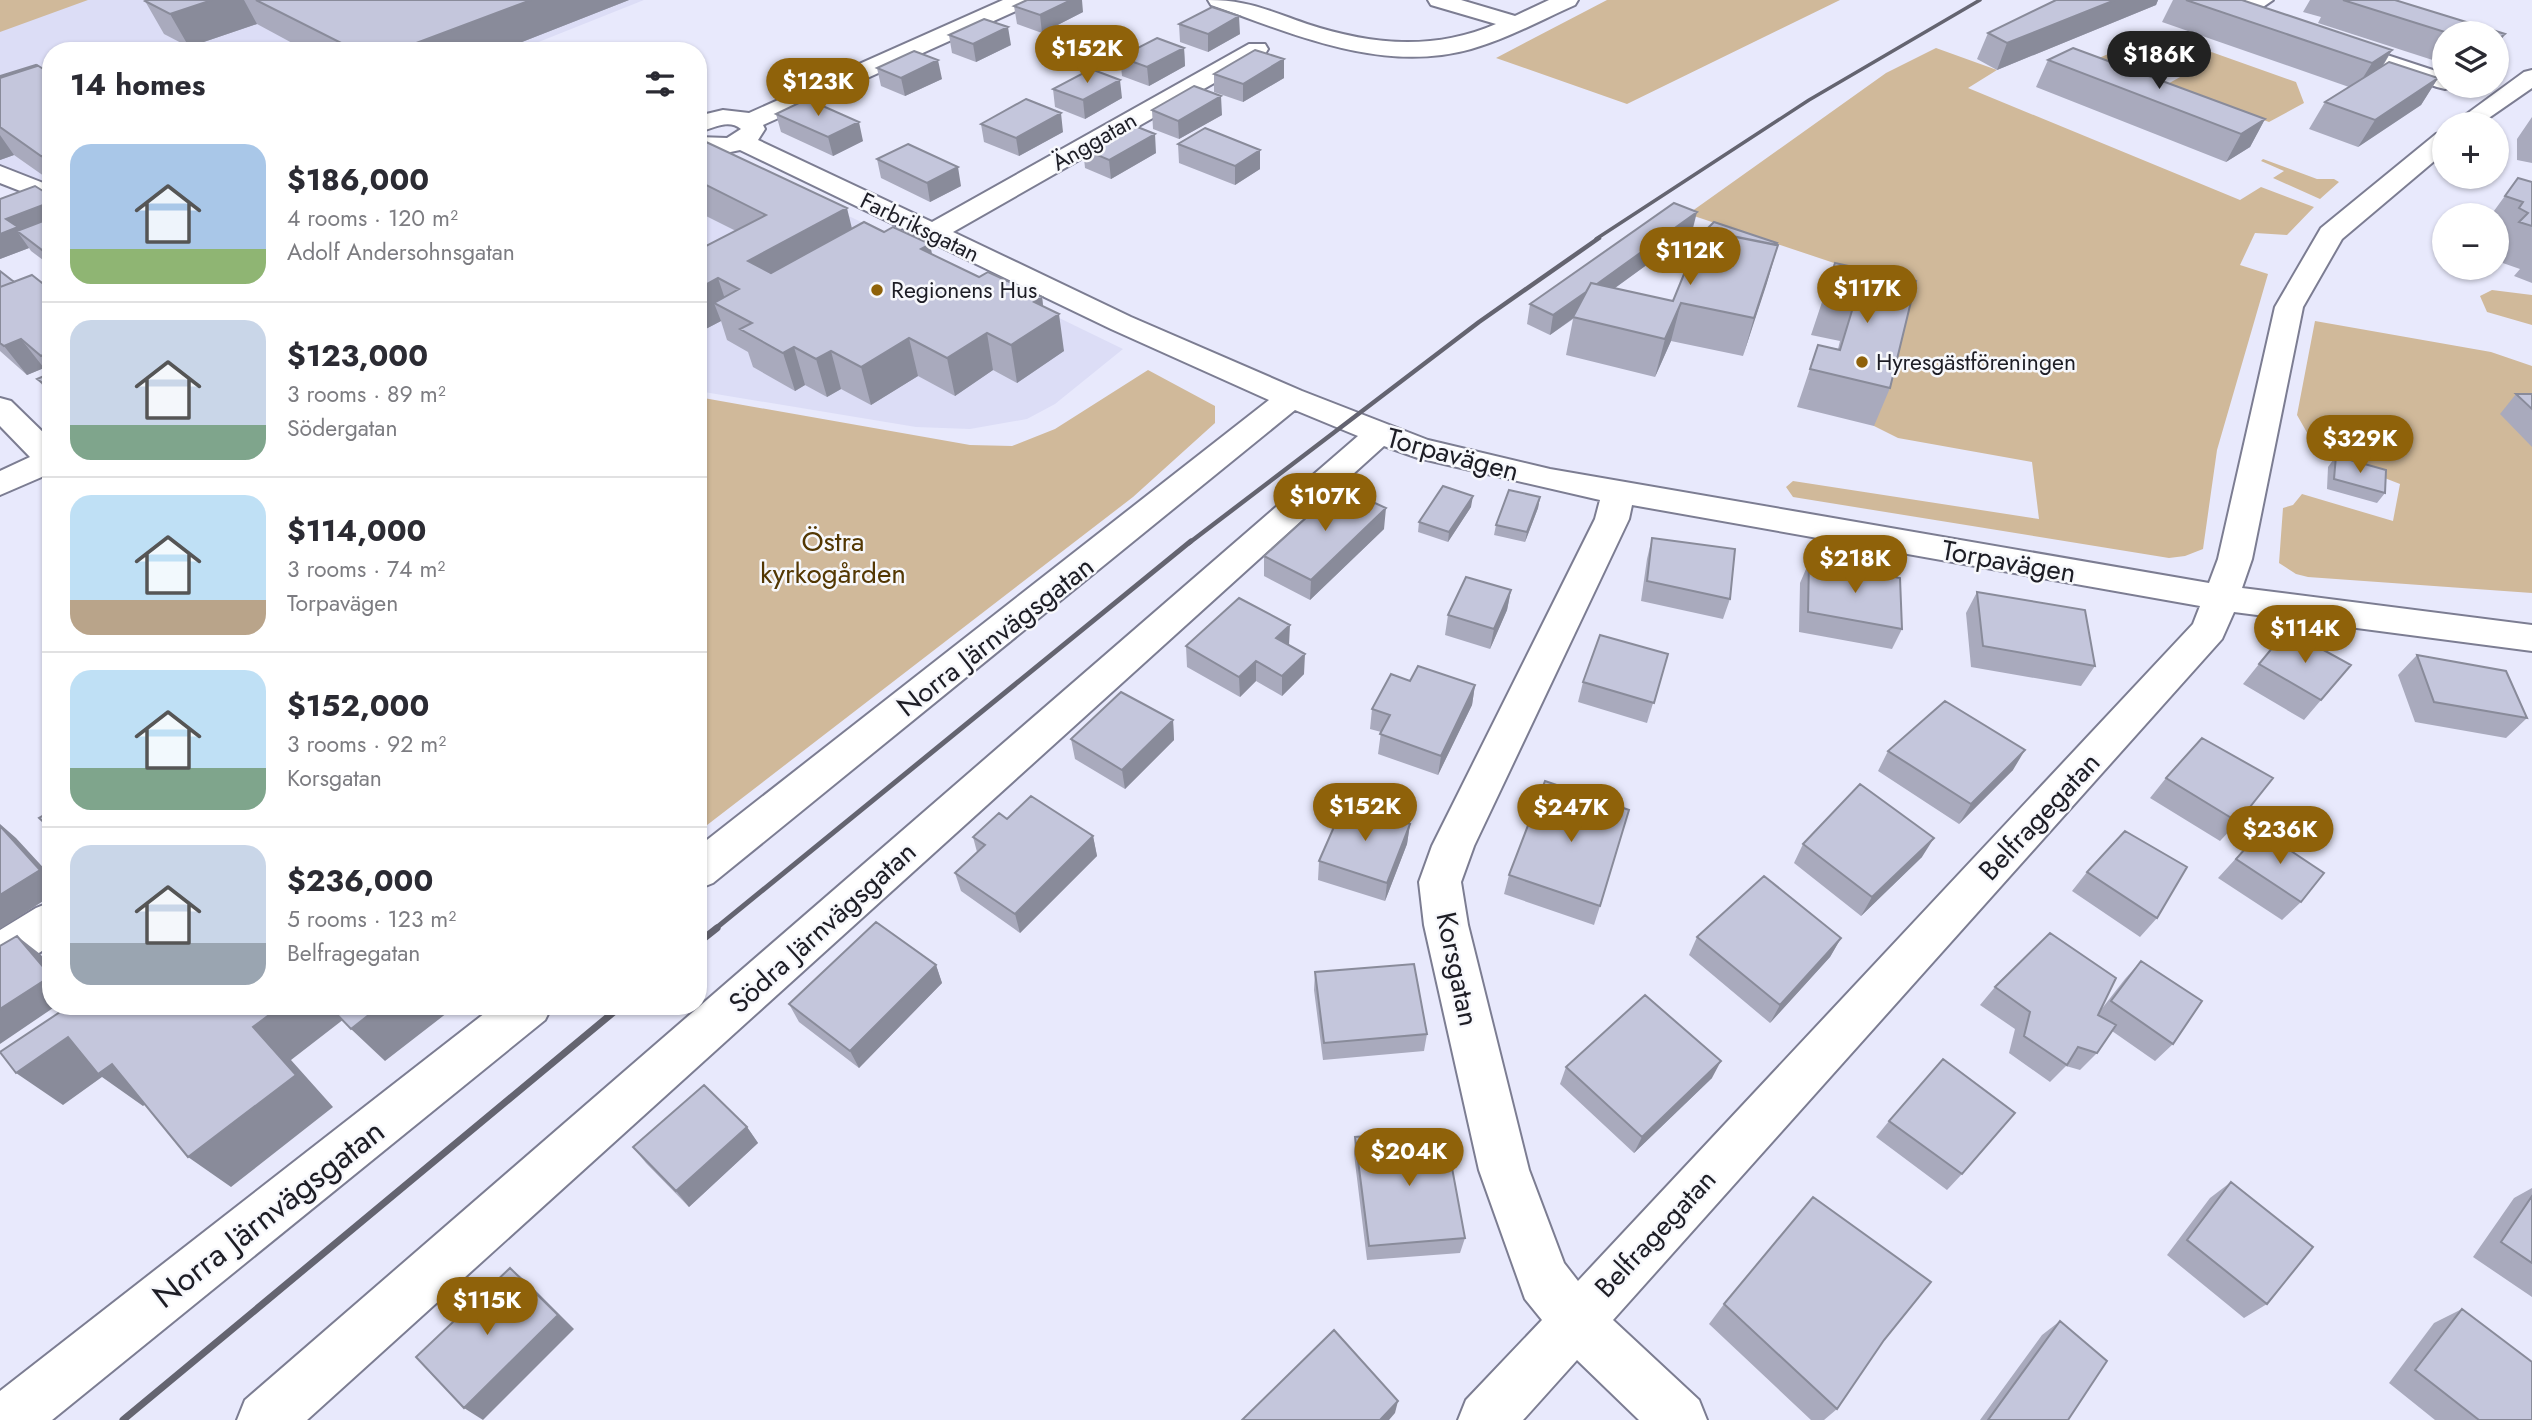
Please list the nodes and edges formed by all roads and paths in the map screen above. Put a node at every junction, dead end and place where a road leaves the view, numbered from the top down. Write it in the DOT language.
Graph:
graph roads {
  1 [pos="1021,0"];
  2 [pos="1219,0"];
  3 [pos="1439,0"];
  4 [pos="1567,0"];
  5 [pos="2219,4"];
  6 [pos="2265,10"];
  7 [pos="1514,23"];
  8 [pos="1257,48"];
  9 [pos="2369,55"];
  10 [pos="2432,77"];
  11 [pos="2532,77"];
  12 [pos="2509,84"];
  13 [pos="746,131"];
  14 [pos="707,142"];
  15 [pos="2432,150"];
  16 [pos="0,174"];
  17 [pos="42,192"];
  18 [pos="42,197"];
  19 [pos="12,207"];
  20 [pos="932,233"];
  21 [pos="1291,398"];
  22 [pos="0,408"];
  23 [pos="1379,434"];
  24 [pos="42,451"];
  25 [pos="42,464"];
  26 [pos="0,484"];
  27 [pos="1619,492"];
  28 [pos="2223,598"];
  29 [pos="2532,638"];
  30 [pos="707,865"];
  31 [pos="42,927"];
  32 [pos="0,954"];
  33 [pos="517,1015"];
  34 [pos="1575,1320"];
  35 [pos="8,1420"];
  36 [pos="265,1420"];
  37 [pos="1486,1420"];
  38 [pos="1679,1420"];
  1 -- 13 [label="street"];
  2 -- 7 [label="street"];
  3 -- 7 [label="street"];
  4 -- 7 [label="street"];
  5 -- 6 [label="street"];
  8 -- 20 [label="street, Änggatan"];
  9 -- 10 [label="street"];
  11 -- 12 [label="street"];
  13 -- 14 [label="street"];
  13 -- 20 [label="street, Farbriksgatan"];
  15 -- 28 [label="street, Belfragegatan"];
  16 -- 17 [label="street"];
  18 -- 19 [label="street"];
  20 -- 21 [label="street, Farbriksgatan"];
  21 -- 23 [label="street, Torpavägen"];
  21 -- 30 [label="street, Norra Järnvägsgatan"];
  22 -- 24 [label="street"];
  23 -- 27 [label="street, Torpavägen"];
  23 -- 36 [label="street, Södra Järnvägsgatan"];
  25 -- 26 [label="street"];
  27 -- 28 [label="street, Torpavägen"];
  27 -- 34 [label="street, Korsgatan"];
  28 -- 29 [label="street, Torpavägen"];
  28 -- 34 [label="street, Belfragegatan"];
  31 -- 32 [label="street"];
  33 -- 35 [label="street, Norra Järnvägsgatan"];
  34 -- 37 [label="street, Belfragegatan"];
  34 -- 38 [label="street, Korsgatan"];
}
